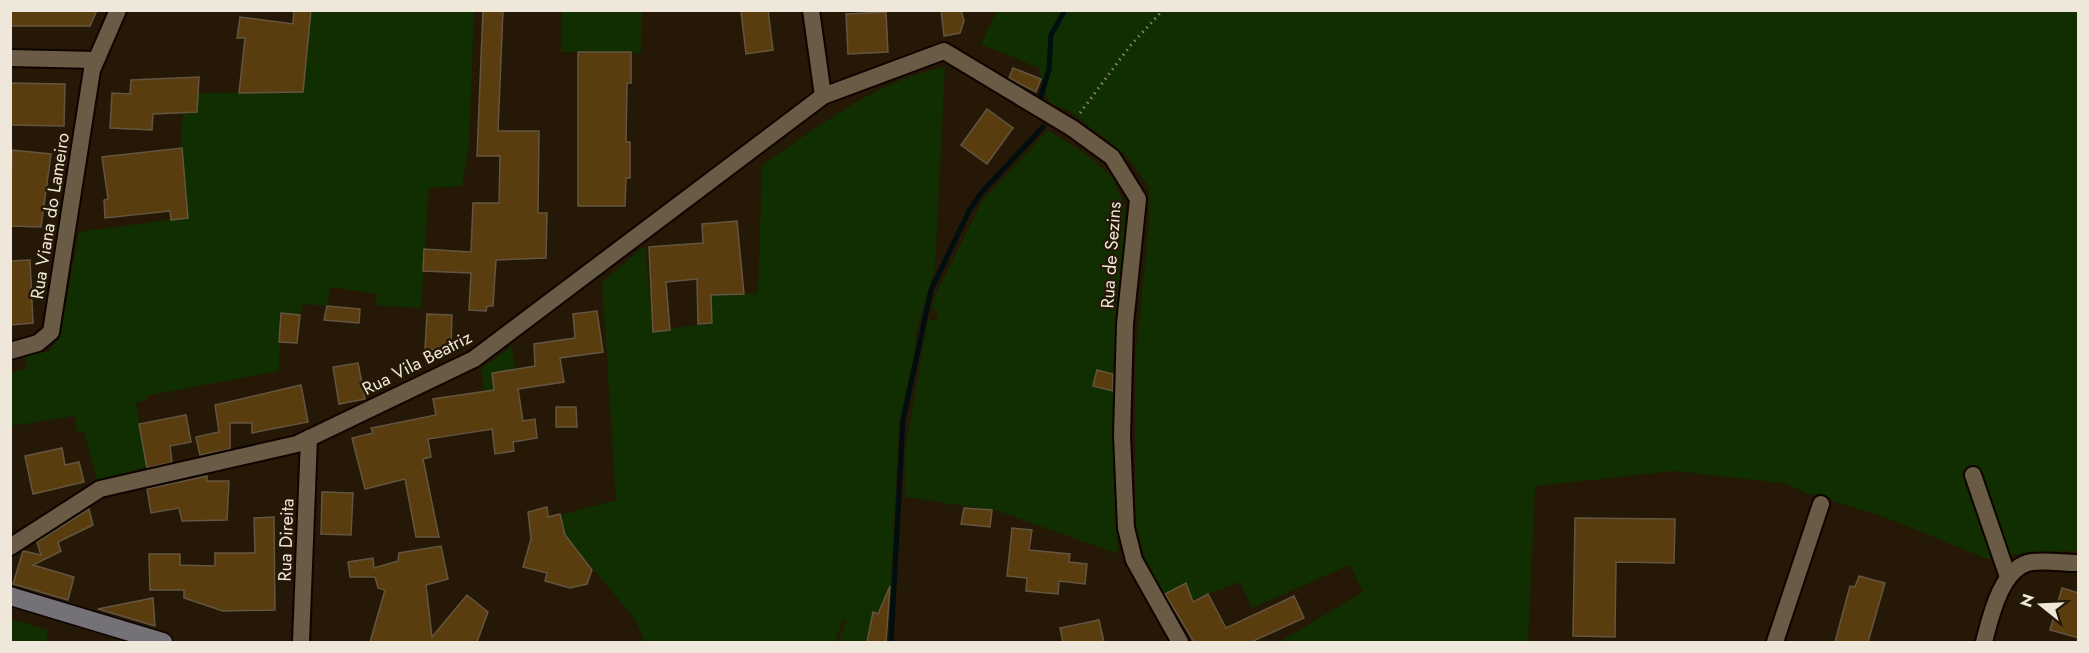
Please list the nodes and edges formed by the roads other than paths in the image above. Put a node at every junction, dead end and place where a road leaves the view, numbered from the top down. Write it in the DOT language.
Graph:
graph roads {
  1 [pos="118,10"];
  2 [pos="811,10"];
  3 [pos="10,58"];
  4 [pos="95,60"];
  5 [pos="823,96"];
  6 [pos="10,351"];
  7 [pos="309,438"];
  8 [pos="1973,475"];
  9 [pos="1821,504"];
  10 [pos="10,547"];
  11 [pos="2079,563"];
  12 [pos="2008,577"];
  13 [pos="10,596"];
  14 [pos="1989,641"];
  15 [pos="163,642"];
  16 [pos="301,642"];
  17 [pos="1180,642"];
  18 [pos="1775,642"];
  1 -- 4 [label="street, Rua Viana do Lameiro"];
  2 -- 5 [label="street"];
  3 -- 4 [label="street"];
  4 -- 6 [label="street, Rua Viana do Lameiro"];
  5 -- 7 [label="street, Rua Vila Beatriz"];
  5 -- 17 [label="street, Rua de Sezins"];
  7 -- 10 [label="street, Rua Vila Beatriz"];
  7 -- 16 [label="street, Rua Direita"];
  8 -- 12 [label="street"];
  9 -- 18 [label="street"];
  11 -- 12 [label="street"];
  12 -- 14 [label="street"];
  13 -- 15 [label="main road"];
}
